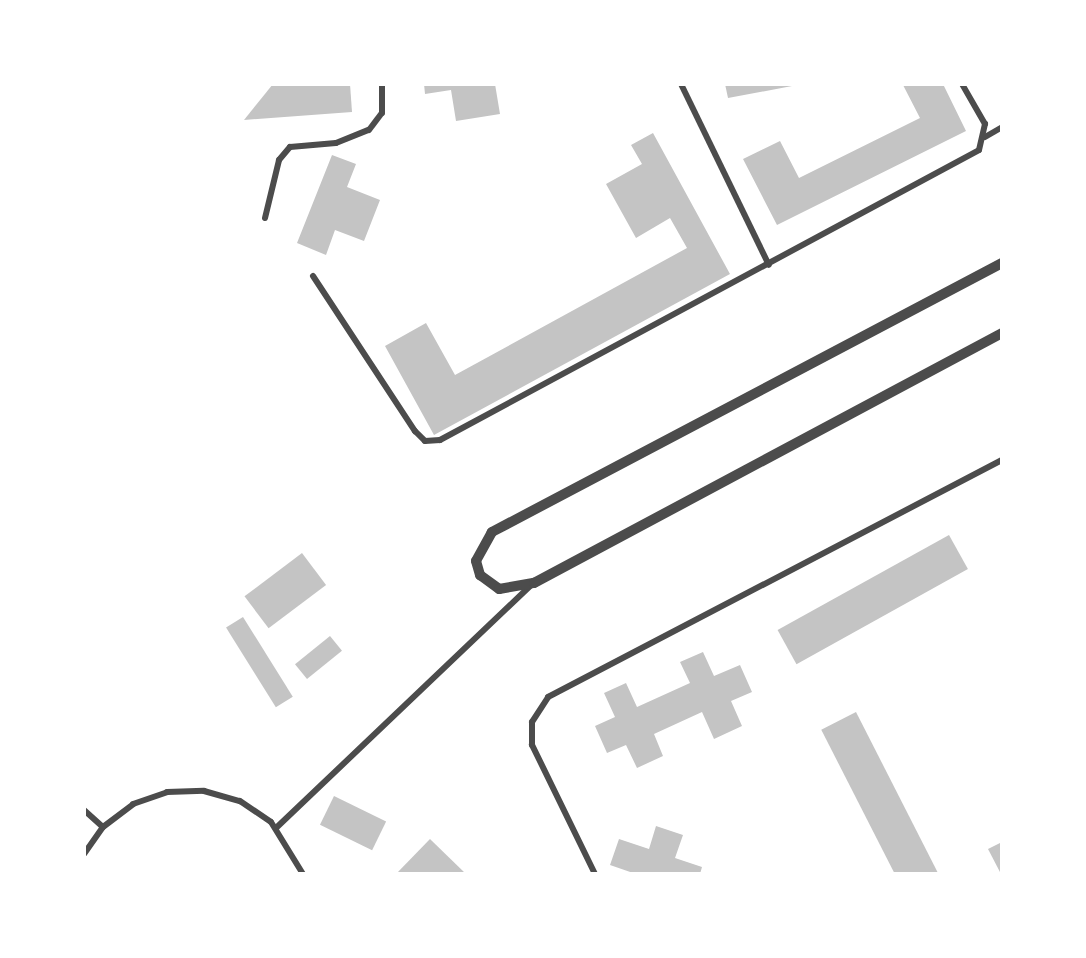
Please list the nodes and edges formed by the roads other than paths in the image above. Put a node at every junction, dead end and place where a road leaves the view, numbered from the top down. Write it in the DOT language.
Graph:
graph roads {
  1 [pos="382,84"];
  2 [pos="681,84"];
  3 [pos="962,84"];
  4 [pos="1002,127"];
  5 [pos="985,137"];
  6 [pos="265,218"];
  7 [pos="1002,263"];
  8 [pos="769,265"];
  9 [pos="313,276"];
  10 [pos="1002,333"];
  11 [pos="1002,460"];
  12 [pos="534,583"];
  13 [pos="84,810"];
  14 [pos="103,827"];
  15 [pos="276,828"];
  16 [pos="84,854"];
  17 [pos="303,874"];
  18 [pos="595,874"];
  1 -- 6 [label="street"];
  2 -- 8 [label="street"];
  3 -- 5 [label="street"];
  4 -- 5 [label="street"];
  5 -- 8 [label="street"];
  7 -- 12 [label="street"];
  8 -- 9 [label="street"];
  10 -- 12 [label="street"];
  11 -- 18 [label="street"];
  12 -- 15 [label="street"];
  13 -- 14 [label="street"];
  14 -- 15 [label="street"];
  14 -- 16 [label="street"];
  15 -- 17 [label="street"];
}
